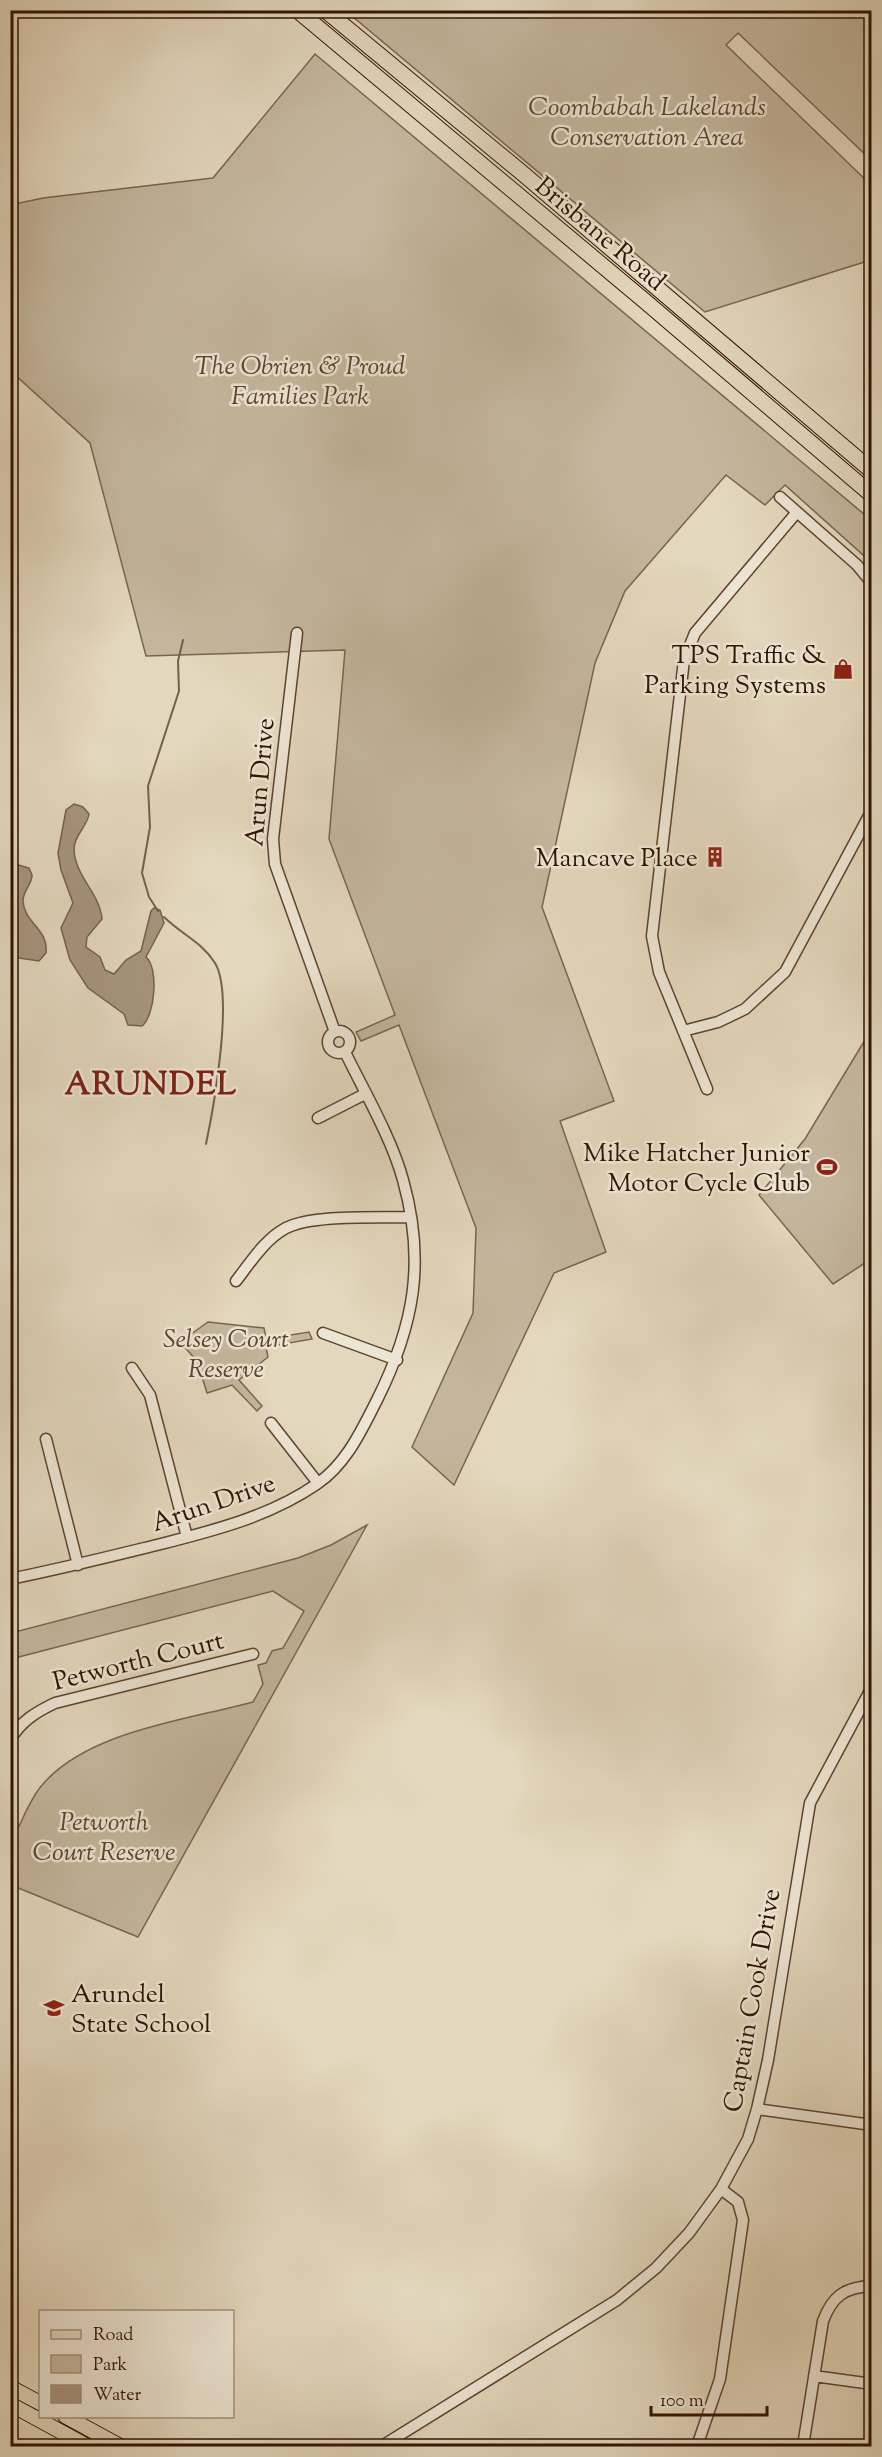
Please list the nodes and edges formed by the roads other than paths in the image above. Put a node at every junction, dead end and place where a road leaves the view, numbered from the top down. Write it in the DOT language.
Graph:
graph roads {
  1 [pos="297,10"];
  2 [pos="325,10"];
  3 [pos="872,471"];
  4 [pos="872,495"];
  5 [pos="780,497"];
  6 [pos="797,512"];
  7 [pos="872,583"];
  8 [pos="297,633"];
  9 [pos="872,810"];
  10 [pos="683,1031"];
  11 [pos="335,1032"];
  12 [pos="345,1052"];
  13 [pos="707,1089"];
  14 [pos="365,1094"];
  15 [pos="318,1118"];
  16 [pos="410,1217"];
  17 [pos="236,1281"];
  18 [pos="323,1333"];
  19 [pos="397,1360"];
  20 [pos="132,1368"];
  21 [pos="271,1423"];
  22 [pos="46,1439"];
  23 [pos="318,1483"];
  24 [pos="187,1537"];
  25 [pos="78,1565"];
  26 [pos="10,1579"];
  27 [pos="254,1654"];
  28 [pos="872,1687"];
  29 [pos="14,1726"];
  30 [pos="10,1740"];
  31 [pos="757,2109"];
  32 [pos="872,2125"];
  33 [pos="721,2189"];
  34 [pos="872,2286"];
  35 [pos="814,2376"];
  36 [pos="872,2384"];
  37 [pos="10,2387"];
  38 [pos="39,2402"];
  39 [pos="10,2404"];
  40 [pos="69,2418"];
  41 [pos="87,2446"];
  42 [pos="120,2446"];
  43 [pos="382,2446"];
  44 [pos="697,2446"];
  45 [pos="803,2446"];
  1 -- 4 [label="highway, Brisbane Road"];
  2 -- 3 [label="highway, Brisbane Road"];
  5 -- 6 [label="street"];
  6 -- 7 [label="street"];
  6 -- 10 [label="street"];
  8 -- 11 [label="street, Arun Drive"];
  9 -- 10 [label="street"];
  10 -- 13 [label="street"];
  11 -- 12 [label="street"];
  11 -- 12 [label="street"];
  12 -- 14 [label="street, Arun Drive"];
  14 -- 15 [label="street"];
  14 -- 16 [label="street, Arun Drive"];
  16 -- 17 [label="street"];
  16 -- 19 [label="street, Arun Drive"];
  18 -- 19 [label="street"];
  19 -- 23 [label="street, Arun Drive"];
  20 -- 24 [label="street"];
  21 -- 23 [label="street"];
  22 -- 25 [label="street"];
  23 -- 24 [label="street, Arun Drive"];
  24 -- 25 [label="street, Arun Drive"];
  25 -- 26 [label="street, Arun Drive"];
  27 -- 29 [label="street, Petworth Court"];
  28 -- 31 [label="street, Captain Cook Drive"];
  29 -- 30 [label="street, Petworth Court"];
  31 -- 32 [label="street"];
  31 -- 33 [label="street, Captain Cook Drive"];
  33 -- 43 [label="street, Captain Cook Drive"];
  33 -- 44 [label="street"];
  34 -- 35 [label="street"];
  35 -- 36 [label="street"];
  35 -- 45 [label="street"];
  37 -- 38 [label="main road"];
  39 -- 41 [label="main road"];
  40 -- 42 [label="main road"];
}
